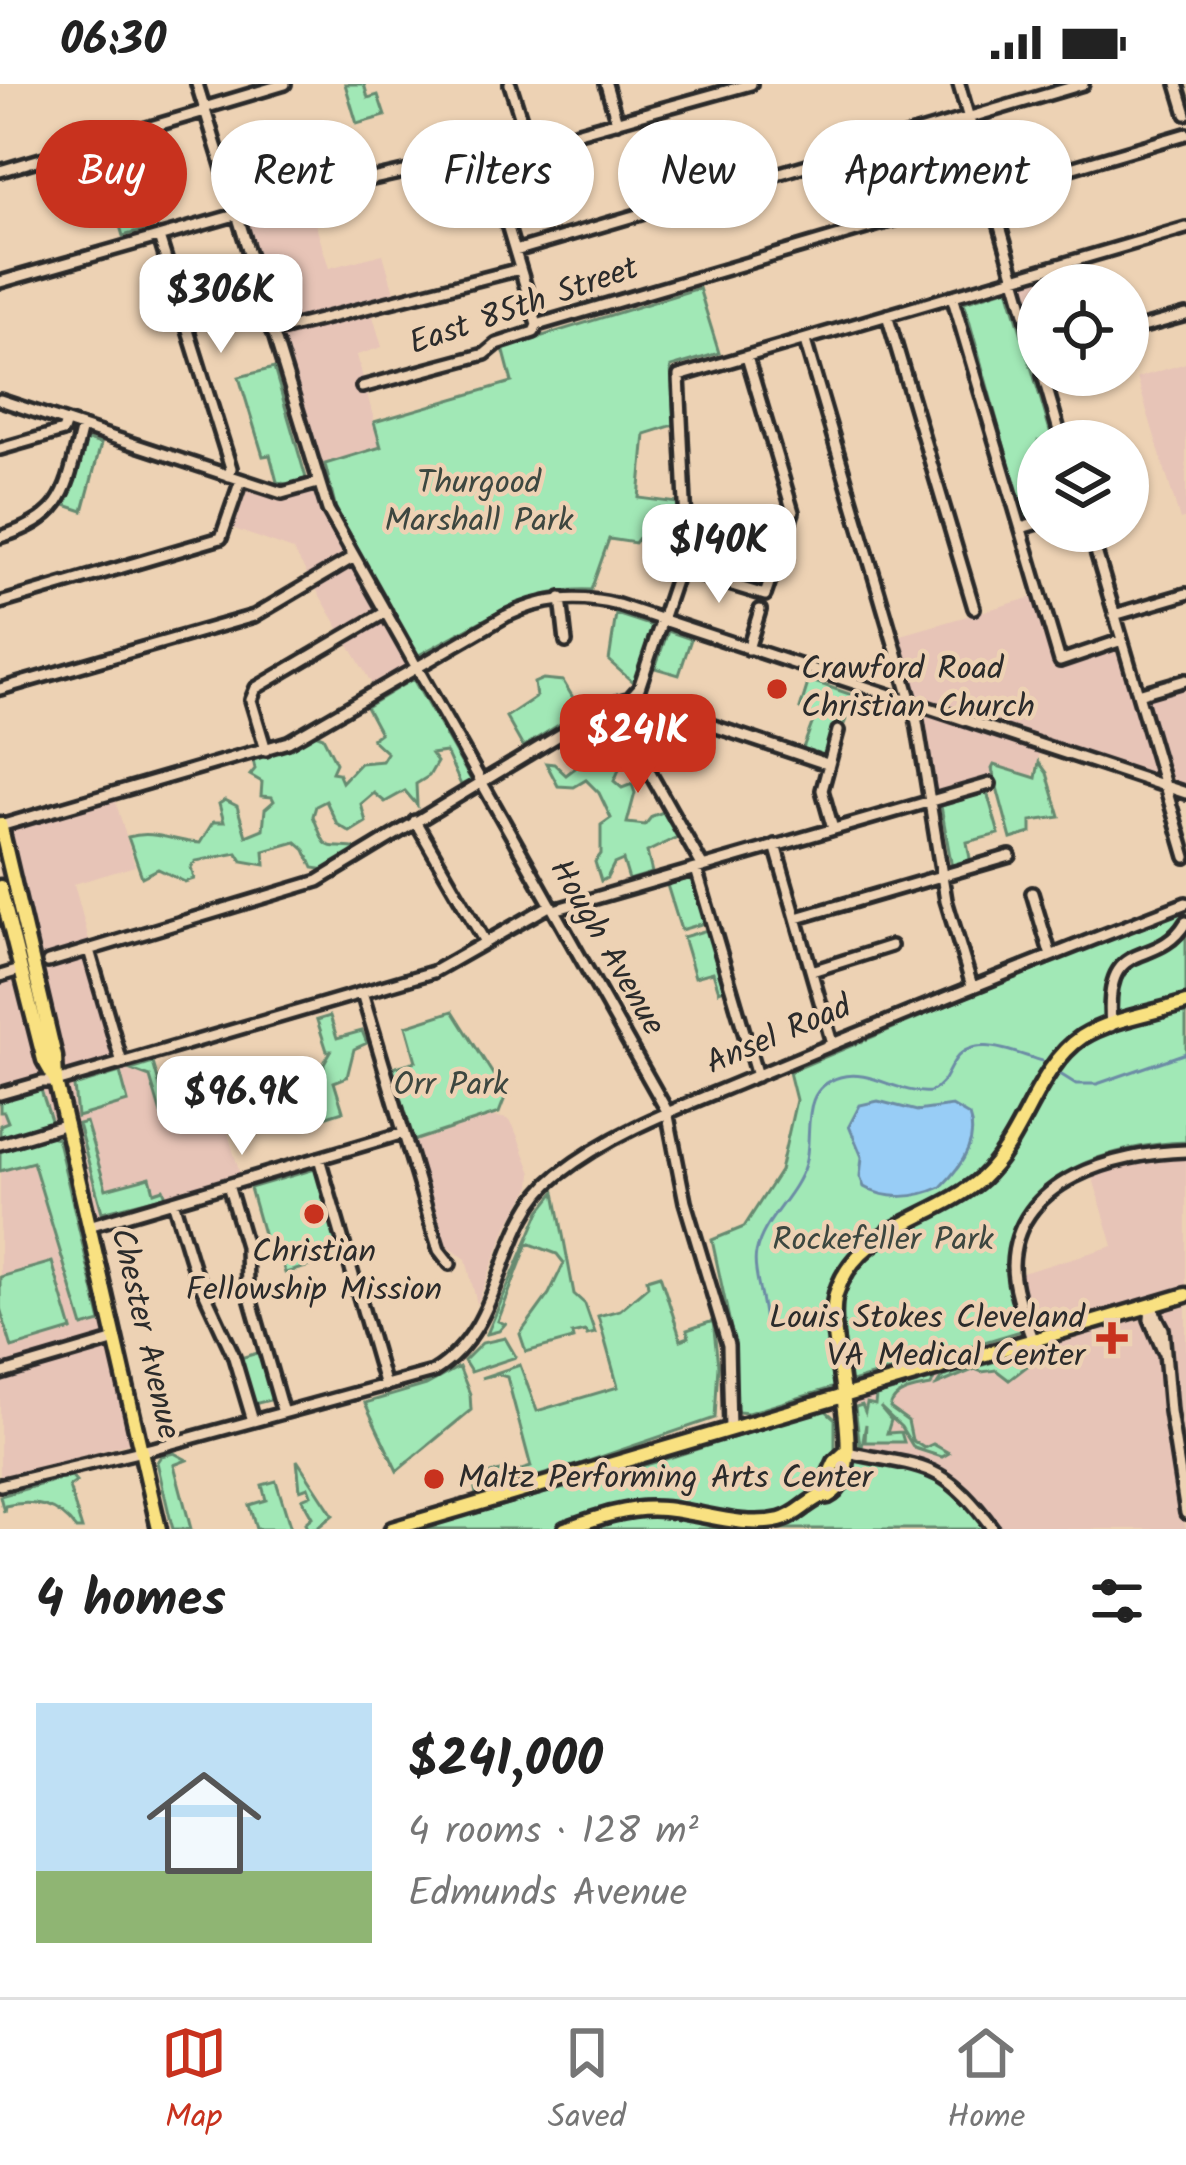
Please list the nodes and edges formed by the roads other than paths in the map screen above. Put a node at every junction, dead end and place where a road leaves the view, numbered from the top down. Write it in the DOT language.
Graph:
graph roads {
  1 [pos="197,84"];
  2 [pos="286,84"];
  3 [pos="510,84"];
  4 [pos="606,84"];
  5 [pos="704,84"];
  6 [pos="751,84"];
  7 [pos="959,84"];
  8 [pos="1083,84"];
  9 [pos="1177,84"];
  10 [pos="708,96"];
  11 [pos="205,110"];
  12 [pos="1186,114"];
  13 [pos="969,117"];
  14 [pos="521,120"];
  15 [pos="970,120"];
  16 [pos="617,122"];
  17 [pos="594,128"];
  18 [pos="211,130"];
  19 [pos="1186,134"];
  20 [pos="1072,167"];
  21 [pos="0,171"];
  22 [pos="211,221"];
  23 [pos="240,228"];
  24 [pos="508,228"];
  25 [pos="865,228"];
  26 [pos="1001,228"];
  27 [pos="1186,228"];
  28 [pos="159,237"];
  29 [pos="515,251"];
  30 [pos="520,269"];
  31 [pos="1016,277"];
  32 [pos="1017,281"];
  33 [pos="0,282"];
  34 [pos="952,296"];
  35 [pos="887,315"];
  36 [pos="1186,315"];
  37 [pos="537,325"];
  38 [pos="1149,326"];
  39 [pos="272,332"];
  40 [pos="805,341"];
  41 [pos="748,357"];
  42 [pos="362,388"];
  43 [pos="0,400"];
  44 [pos="66,422"];
  45 [pos="82,427"];
  46 [pos="0,449"];
  47 [pos="235,478"];
  48 [pos="318,483"];
  49 [pos="1017,515"];
  50 [pos="0,537"];
  51 [pos="1028,552"];
  52 [pos="1096,552"];
  53 [pos="354,556"];
  54 [pos="679,569"];
  55 [pos="1186,593"];
  56 [pos="561,598"];
  57 [pos="0,603"];
  58 [pos="974,608"];
  59 [pos="760,610"];
  60 [pos="386,612"];
  61 [pos="1114,615"];
  62 [pos="663,620"];
  63 [pos="1122,640"];
  64 [pos="566,642"];
  65 [pos="748,649"];
  66 [pos="416,667"];
  67 [pos="1186,680"];
  68 [pos="0,688"];
  69 [pos="1138,694"];
  70 [pos="630,698"];
  71 [pos="910,701"];
  72 [pos="611,704"];
  73 [pos="838,731"];
  74 [pos="266,750"];
  75 [pos="827,764"];
  76 [pos="482,782"];
  77 [pos="990,784"];
  78 [pos="1165,786"];
  79 [pos="1186,793"];
  80 [pos="929,801"];
  81 [pos="415,821"];
  82 [pos="0,825"];
  83 [pos="833,829"];
  84 [pos="775,845"];
  85 [pos="1010,856"];
  86 [pos="1186,857"];
  87 [pos="700,867"];
  88 [pos="941,876"];
  89 [pos="0,887"];
  90 [pos="1032,893"];
  91 [pos="1185,905"];
  92 [pos="553,907"];
  93 [pos="797,918"];
  94 [pos="1186,922"];
  95 [pos="485,942"];
  96 [pos="891,946"];
  97 [pos="89,950"];
  98 [pos="1051,956"];
  99 [pos="48,962"];
  100 [pos="20,970"];
  101 [pos="812,971"];
  102 [pos="0,976"];
  103 [pos="972,986"];
  104 [pos="362,993"];
  105 [pos="1186,1004"];
  106 [pos="1111,1026"];
  107 [pos="832,1043"];
  108 [pos="122,1063"];
  109 [pos="757,1076"];
  110 [pos="56,1082"];
  111 [pos="0,1094"];
  112 [pos="668,1111"];
  113 [pos="67,1124"];
  114 [pos="404,1133"];
  115 [pos="0,1144"];
  116 [pos="1186,1151"];
  117 [pos="319,1158"];
  118 [pos="229,1185"];
  119 [pos="173,1201"];
  120 [pos="92,1225"];
  121 [pos="450,1264"];
  122 [pos="1186,1294"];
  123 [pos="1151,1306"];
  124 [pos="116,1340"];
  125 [pos="1032,1340"];
  126 [pos="0,1374"];
  127 [pos="385,1386"];
  128 [pos="843,1394"];
  129 [pos="283,1413"];
  130 [pos="253,1421"];
  131 [pos="730,1429"];
  132 [pos="142,1450"];
  133 [pos="846,1452"];
  134 [pos="0,1486"];
  135 [pos="1186,1513"];
  136 [pos="748,1526"];
  137 [pos="159,1529"];
  138 [pos="392,1529"];
  139 [pos="565,1529"];
  140 [pos="993,1529"];
  1 -- 11 [label="street, Hough Avenue"];
  2 -- 11 [label="street"];
  3 -- 14 [label="street"];
  4 -- 16 [label="street"];
  5 -- 10 [label="street"];
  6 -- 10 [label="street"];
  7 -- 13 [label="street"];
  8 -- 13 [label="street"];
  9 -- 12 [label="street"];
  10 -- 16 [label="street"];
  11 -- 18 [label="street, Hough Avenue"];
  11 -- 21 [label="street"];
  13 -- 15 [label="street"];
  13 -- 29 [label="street"];
  16 -- 17 [label="street"];
  19 -- 20 [label="street, East 85th Street"];
  22 -- 28 [label="street"];
  23 -- 39 [label="street, Hough Avenue"];
  24 -- 29 [label="street"];
  25 -- 37 [label="street, East 85th Street"];
  26 -- 31 [label="street"];
  27 -- 31 [label="street"];
  28 -- 33 [label="street"];
  28 -- 47 [label="street"];
  29 -- 30 [label="street"];
  30 -- 37 [label="street"];
  30 -- 39 [label="street"];
  31 -- 32 [label="street"];
  31 -- 34 [label="street"];
  34 -- 35 [label="street"];
  34 -- 49 [label="street"];
  35 -- 40 [label="street"];
  35 -- 58 [label="street"];
  36 -- 38 [label="street"];
  37 -- 42 [label="street, East 85th Street"];
  39 -- 48 [label="street, Hough Avenue"];
  40 -- 41 [label="street"];
  40 -- 71 [label="street"];
  41 -- 54 [label="street"];
  41 -- 54 [label="street"];
  43 -- 44 [label="street"];
  44 -- 45 [label="street"];
  44 -- 46 [label="street"];
  45 -- 47 [label="street"];
  45 -- 50 [label="street"];
  47 -- 48 [label="street"];
  47 -- 57 [label="street"];
  48 -- 53 [label="street, Hough Avenue"];
  51 -- 63 [label="street"];
  52 -- 61 [label="street"];
  53 -- 60 [label="street, Hough Avenue"];
  53 -- 68 [label="street"];
  54 -- 62 [label="street"];
  55 -- 61 [label="street"];
  56 -- 62 [label="street"];
  56 -- 64 [label="street"];
  56 -- 66 [label="street"];
  59 -- 65 [label="street"];
  60 -- 66 [label="street, Hough Avenue"];
  60 -- 74 [label="street"];
  61 -- 63 [label="street"];
  62 -- 65 [label="street"];
  62 -- 70 [label="street"];
  63 -- 69 [label="street"];
  65 -- 71 [label="street"];
  66 -- 74 [label="street"];
  66 -- 76 [label="street, Hough Avenue"];
  67 -- 69 [label="street"];
  69 -- 78 [label="street"];
  70 -- 72 [label="street"];
  70 -- 75 [label="street"];
  71 -- 78 [label="street"];
  71 -- 80 [label="street"];
  72 -- 76 [label="street"];
  72 -- 87 [label="street"];
  73 -- 75 [label="street"];
  74 -- 82 [label="street"];
  75 -- 83 [label="street"];
  76 -- 81 [label="street"];
  76 -- 92 [label="street, Hough Avenue"];
  77 -- 80 [label="street"];
  78 -- 79 [label="street"];
  78 -- 86 [label="street"];
  80 -- 83 [label="street"];
  80 -- 88 [label="street"];
  81 -- 95 [label="street"];
  81 -- 97 [label="street"];
  82 -- 110 [label="main road, Chester Avenue"];
  83 -- 84 [label="street"];
  84 -- 87 [label="street"];
  84 -- 93 [label="street"];
  85 -- 88 [label="street"];
  87 -- 92 [label="street"];
  87 -- 109 [label="street"];
  88 -- 93 [label="street"];
  88 -- 103 [label="street"];
  89 -- 100 [label="main road, Chester Avenue"];
  90 -- 98 [label="street"];
  91 -- 98 [label="street, Ansel Road"];
  92 -- 95 [label="street"];
  92 -- 112 [label="street, Hough Avenue"];
  93 -- 101 [label="street"];
  94 -- 106 [label="street"];
  95 -- 104 [label="street"];
  96 -- 101 [label="street"];
  97 -- 99 [label="street"];
  97 -- 108 [label="street"];
  98 -- 103 [label="street, Ansel Road"];
  100 -- 102 [label="street"];
  100 -- 110 [label="main road, Chester Avenue"];
  101 -- 107 [label="street"];
  103 -- 107 [label="street, Ansel Road"];
  104 -- 108 [label="street"];
  104 -- 114 [label="street"];
  105 -- 106 [label="main road"];
  106 -- 128 [label="main road"];
  107 -- 109 [label="street, Ansel Road"];
  108 -- 110 [label="street"];
  109 -- 112 [label="street, Ansel Road"];
  110 -- 111 [label="street"];
  110 -- 113 [label="main road, Chester Avenue"];
  112 -- 127 [label="street, Ansel Road"];
  112 -- 131 [label="street, Hough Avenue"];
  113 -- 115 [label="street"];
  113 -- 120 [label="main road, Chester Avenue"];
  114 -- 117 [label="street"];
  114 -- 121 [label="street"];
  116 -- 125 [label="street"];
  117 -- 118 [label="street"];
  117 -- 127 [label="street"];
  118 -- 119 [label="street"];
  118 -- 129 [label="street"];
  119 -- 120 [label="street"];
  119 -- 130 [label="street"];
  120 -- 124 [label="main road, Chester Avenue"];
  122 -- 123 [label="main road"];
  123 -- 125 [label="main road"];
  123 -- 135 [label="street"];
  124 -- 126 [label="street"];
  124 -- 132 [label="main road, Chester Avenue"];
  125 -- 128 [label="main road"];
  127 -- 129 [label="street"];
  128 -- 131 [label="main road"];
  128 -- 133 [label="main road"];
  129 -- 130 [label="street"];
  130 -- 132 [label="street"];
  131 -- 138 [label="main road"];
  132 -- 134 [label="street"];
  132 -- 137 [label="main road, Chester Avenue"];
  133 -- 136 [label="main road"];
  133 -- 140 [label="street"];
  136 -- 139 [label="main road"];
}
